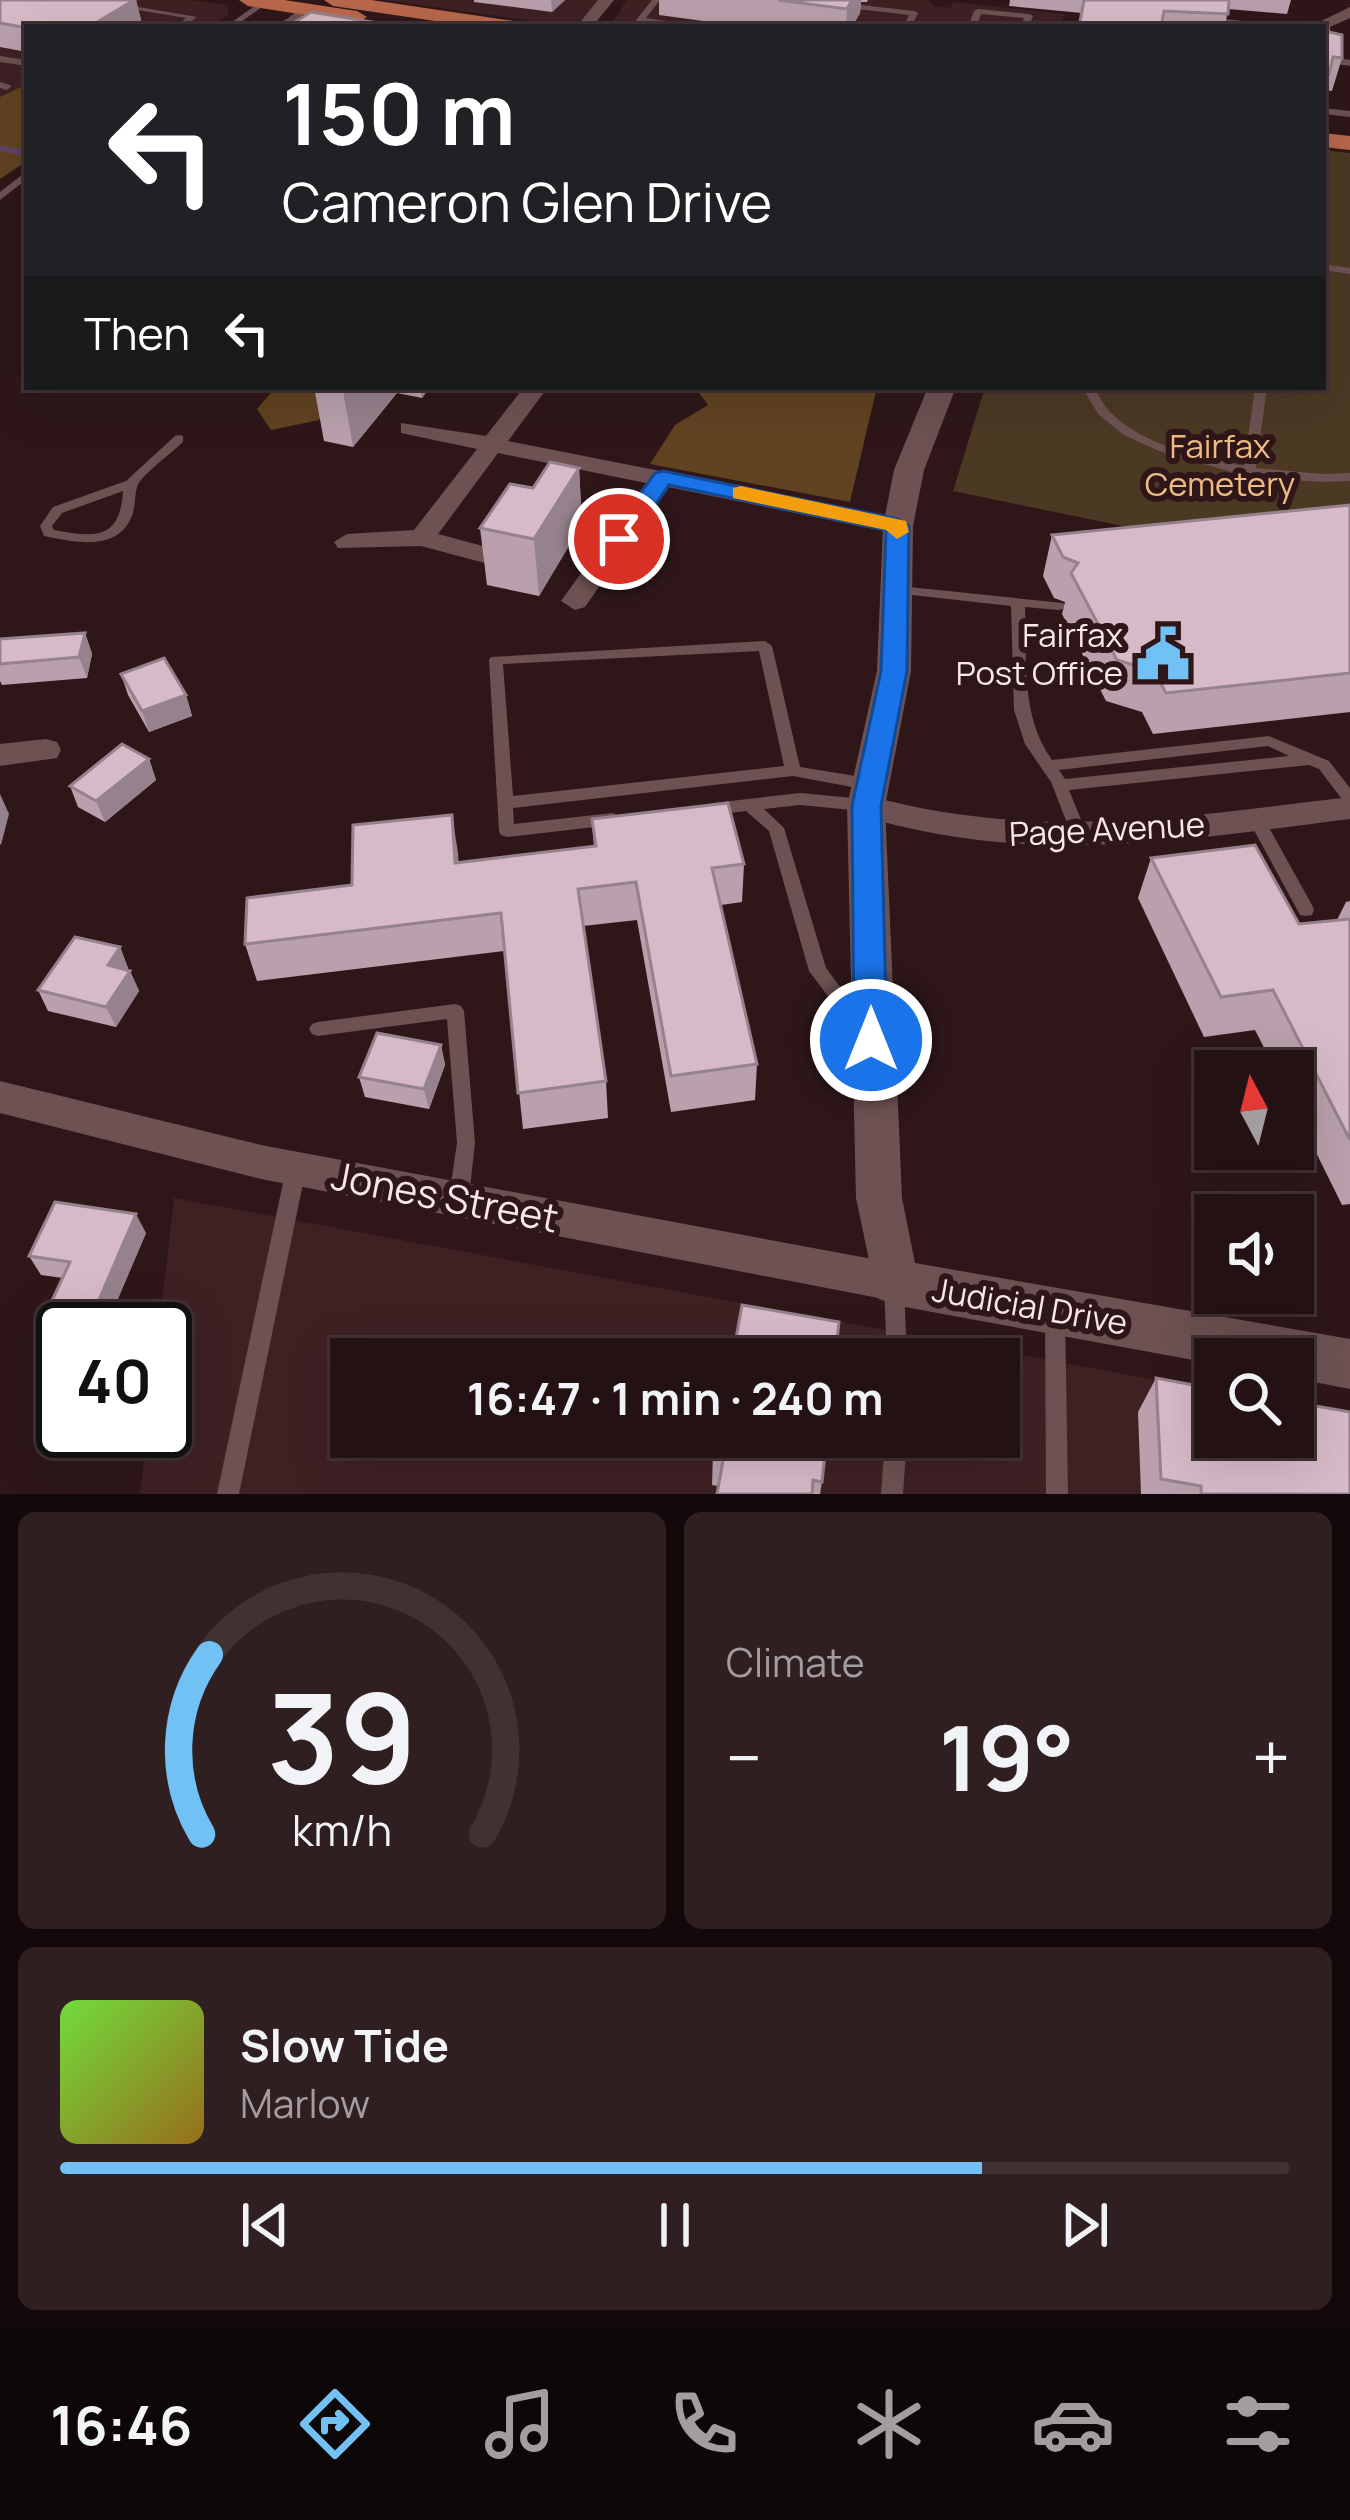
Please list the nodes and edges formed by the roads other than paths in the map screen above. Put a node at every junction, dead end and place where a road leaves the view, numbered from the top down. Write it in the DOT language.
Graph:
graph roads {
  1 [pos="82,0"];
  2 [pos="333,0"];
  3 [pos="606,0"];
  4 [pos="656,0"];
  5 [pos="1130,0"];
  6 [pos="1333,0"];
  7 [pos="260,1"];
  8 [pos="368,2"];
  9 [pos="834,4"];
  10 [pos="1350,8"];
  11 [pos="170,14"];
  12 [pos="310,22"];
  13 [pos="153,24"];
  14 [pos="183,24"];
  15 [pos="233,24"];
  16 [pos="354,24"];
  17 [pos="496,24"];
  18 [pos="586,24"];
  19 [pos="674,24"];
  20 [pos="908,24"];
  21 [pos="973,24"];
  22 [pos="1026,24"];
  23 [pos="1225,24"];
  24 [pos="1322,24"];
  25 [pos="24,177"];
  26 [pos="0,197"];
  27 [pos="534,390"];
  28 [pos="941,390"];
  29 [pos="1090,390"];
  30 [pos="1261,390"];
  31 [pos="409,428"];
  32 [pos="179,439"];
  33 [pos="497,442"];
  34 [pos="1249,473"];
  35 [pos="663,477"];
  36 [pos="1350,477"];
  37 [pos="130,484"];
  38 [pos="898,526"];
  39 [pos="422,538"];
  40 [pos="347,542"];
  41 [pos="485,555"];
  42 [pos="899,590"];
  43 [pos="575,601"];
  44 [pos="1018,602"];
  45 [pos="1058,606"];
  46 [pos="46,750"];
  47 [pos="0,755"];
  48 [pos="1313,759"];
  49 [pos="1047,766"];
  50 [pos="793,771"];
  51 [pos="1060,785"];
  52 [pos="869,795"];
  53 [pos="505,803"];
  54 [pos="1350,803"];
  55 [pos="749,805"];
  56 [pos="705,810"];
  57 [pos="639,817"];
  58 [pos="1256,819"];
  59 [pos="1080,837"];
  60 [pos="1306,910"];
  61 [pos="317,1029"];
  62 [pos="871,1040"];
  63 [pos="0,1097"];
  64 [pos="296,1168"];
  65 [pos="458,1200"];
  66 [pos="894,1282"];
  67 [pos="1055,1311"];
  68 [pos="896,1338"];
  69 [pos="1350,1364"];
  70 [pos="895,1458"];
  71 [pos="228,1494"];
  72 [pos="892,1494"];
  73 [pos="1057,1494"];
  1 -- 11 [label="lane"];
  2 -- 8 [label="main road"];
  3 -- 18 [label="street"];
  4 -- 19 [label="lane"];
  5 -- 23 [label="street"];
  6 -- 10 [label="street"];
  7 -- 12 [label="main road"];
  7 -- 15 [label="lane"];
  8 -- 17 [label="main road"];
  9 -- 20 [label="lane"];
  10 -- 24 [label="street"];
  11 -- 13 [label="lane"];
  11 -- 14 [label="lane"];
  12 -- 16 [label="main road"];
  21 -- 22 [label="lane"];
  25 -- 26 [label="lane"];
  27 -- 33 [label="street"];
  28 -- 38 [label="street, Judicial Drive"];
  29 -- 34 [label="lane"];
  30 -- 34 [label="lane"];
  31 -- 33 [label="street"];
  32 -- 37 [label="lane"];
  33 -- 35 [label="street"];
  33 -- 39 [label="street"];
  34 -- 36 [label="lane"];
  35 -- 38 [label="street"];
  35 -- 43 [label="street"];
  37 -- 37 [label="lane"];
  38 -- 42 [label="street, Judicial Drive"];
  39 -- 40 [label="street"];
  39 -- 41 [label="street"];
  42 -- 44 [label="lane"];
  42 -- 52 [label="street, Judicial Drive"];
  44 -- 45 [label="lane"];
  44 -- 49 [label="lane"];
  46 -- 47 [label="street"];
  48 -- 49 [label="lane"];
  48 -- 51 [label="lane"];
  48 -- 54 [label="lane"];
  49 -- 51 [label="lane"];
  50 -- 52 [label="lane"];
  50 -- 53 [label="lane"];
  50 -- 53 [label="lane"];
  51 -- 59 [label="lane"];
  52 -- 55 [label="lane"];
  52 -- 59 [label="street, Page Avenue"];
  52 -- 62 [label="street, Judicial Drive"];
  53 -- 57 [label="lane"];
  54 -- 58 [label="street, Page Avenue"];
  55 -- 56 [label="lane"];
  55 -- 62 [label="lane"];
  58 -- 59 [label="street, Page Avenue"];
  58 -- 60 [label="lane"];
  61 -- 65 [label="lane"];
  62 -- 66 [label="street, Judicial Drive"];
  63 -- 64 [label="street, Jones Street"];
  64 -- 65 [label="street, Jones Street"];
  64 -- 71 [label="lane"];
  65 -- 66 [label="street, Jones Street"];
  66 -- 67 [label="street, Judicial Drive"];
  66 -- 68 [label="lane"];
  67 -- 69 [label="street, Judicial Drive"];
  67 -- 73 [label="lane"];
  70 -- 72 [label="lane"];
}
